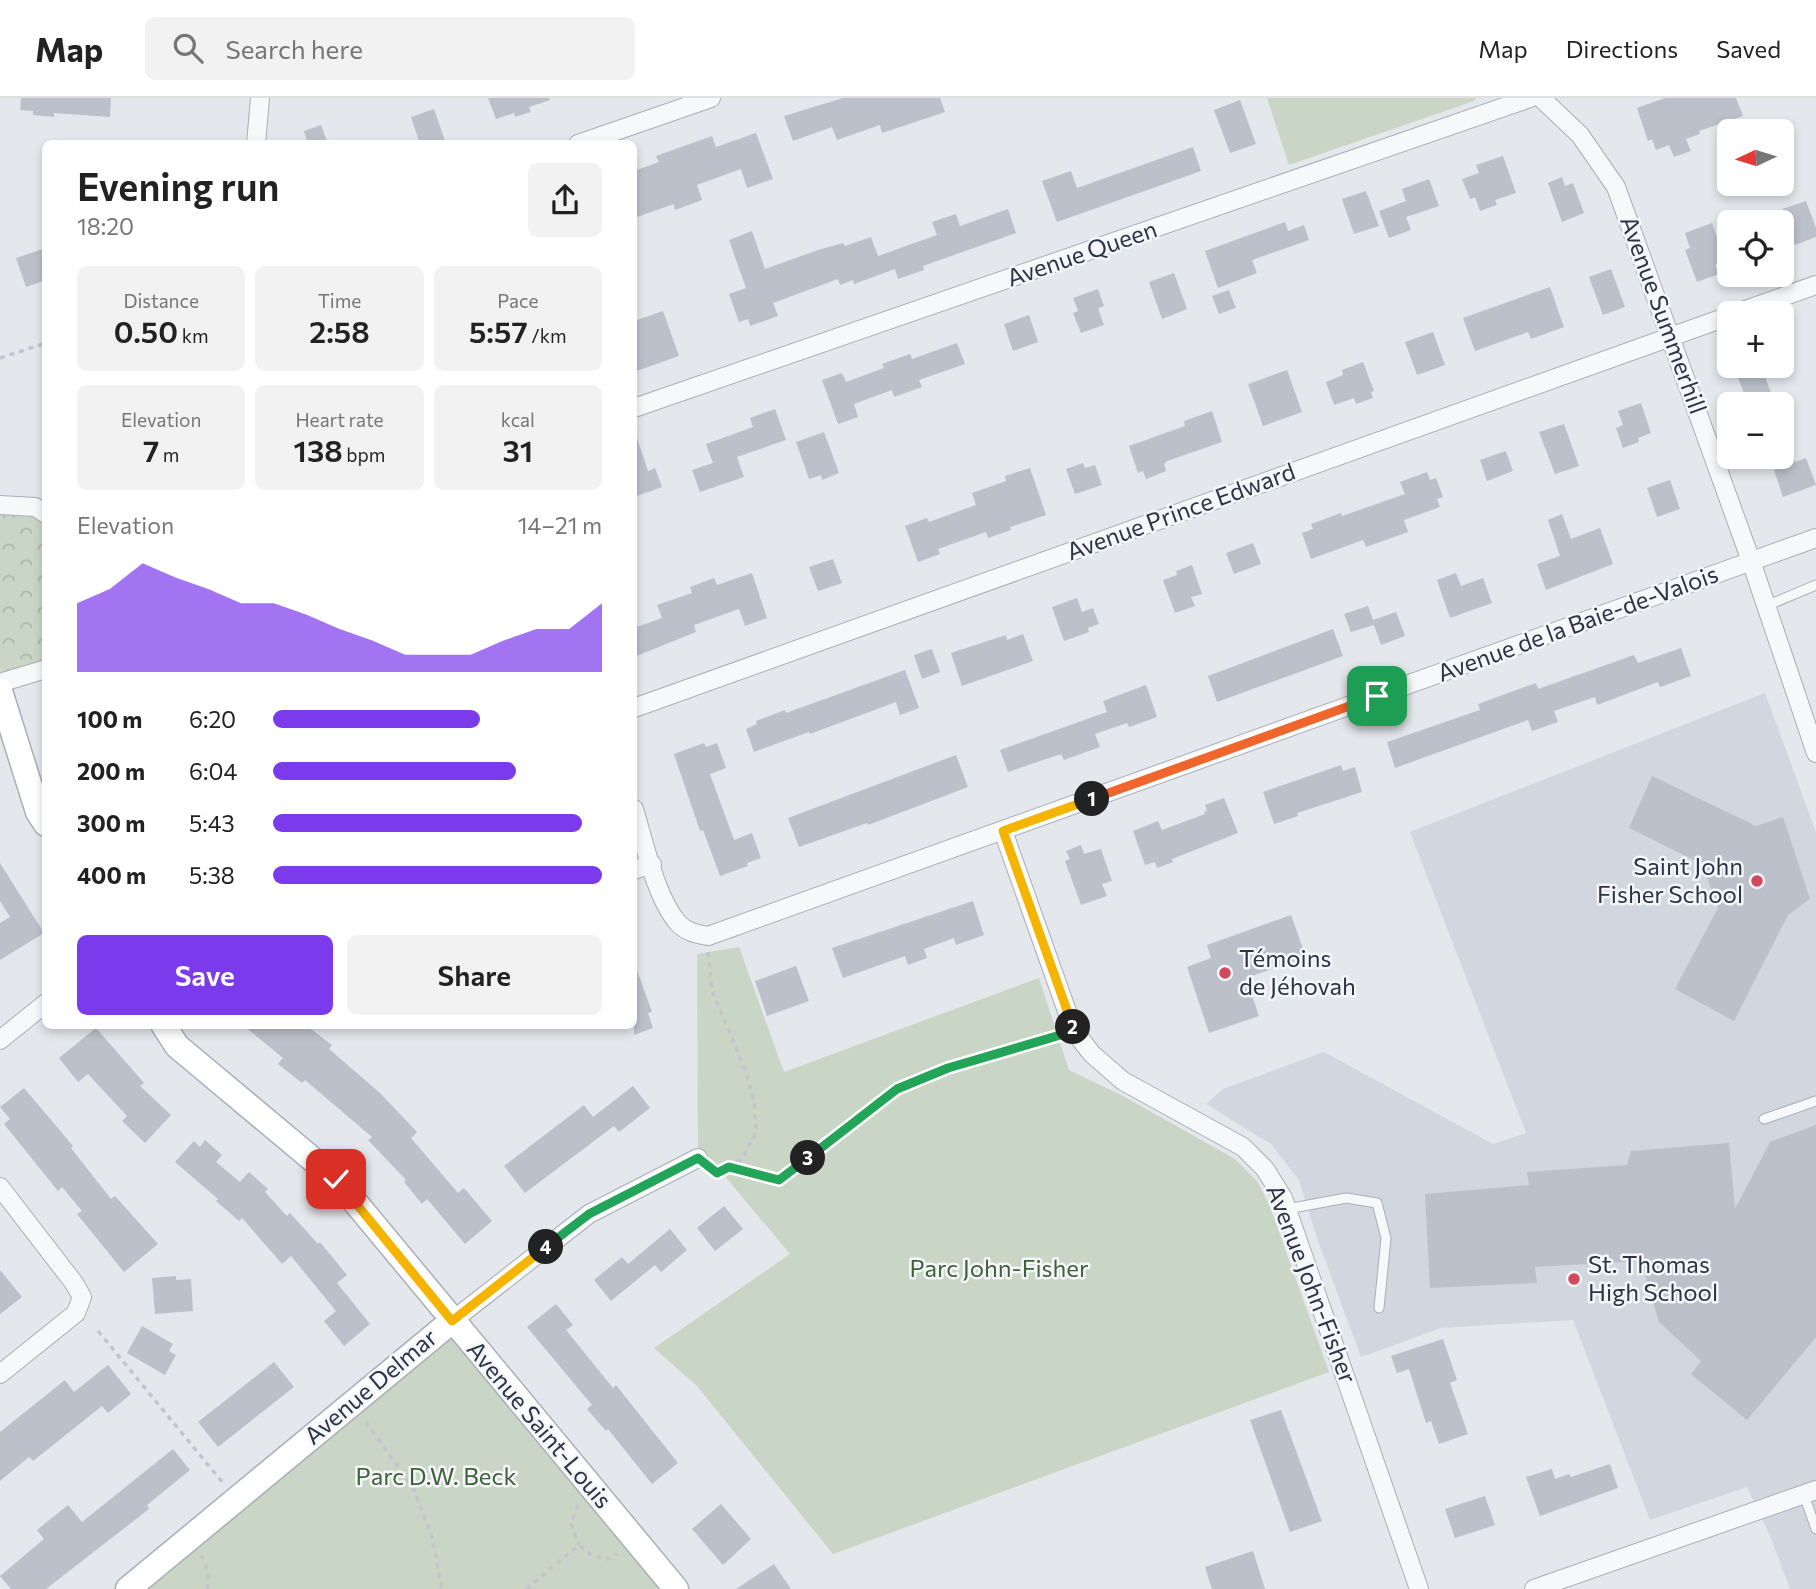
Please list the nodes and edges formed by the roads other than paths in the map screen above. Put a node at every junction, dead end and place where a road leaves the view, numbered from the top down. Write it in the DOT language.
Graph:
graph roads {
  1 [pos="260,98"];
  2 [pos="712,98"];
  3 [pos="1531,98"];
  4 [pos="1541,98"];
  5 [pos="257,140"];
  6 [pos="590,140"];
  7 [pos="1816,285"];
  8 [pos="1771,301"];
  9 [pos="1717,320"];
  10 [pos="1672,337"];
  11 [pos="637,407"];
  12 [pos="0,505"];
  13 [pos="42,511"];
  14 [pos="1816,538"];
  15 [pos="1751,561"];
  16 [pos="1816,586"];
  17 [pos="1766,606"];
  18 [pos="42,670"];
  19 [pos="0,683"];
  20 [pos="0,691"];
  21 [pos="637,707"];
  22 [pos="1816,753"];
  23 [pos="42,818"];
  24 [pos="637,818"];
  25 [pos="1003,831"];
  26 [pos="652,864"];
  27 [pos="637,869"];
  28 [pos="42,1006"];
  29 [pos="166,1029"];
  30 [pos="0,1040"];
  31 [pos="1816,1101"];
  32 [pos="1764,1119"];
  33 [pos="698,1158"];
  34 [pos="0,1187"];
  35 [pos="1287,1209"];
  36 [pos="1378,1308"];
  37 [pos="452,1321"];
  38 [pos="0,1374"];
  39 [pos="1810,1493"];
  40 [pos="1816,1529"];
  41 [pos="128,1589"];
  42 [pos="676,1589"];
  43 [pos="1419,1589"];
  44 [pos="1534,1589"];
  1 -- 5 [label="street"];
  2 -- 6 [label="street"];
  3 -- 11 [label="street, Avenue Queen"];
  4 -- 10 [label="street, Avenue Summerhill"];
  7 -- 8 [label="street"];
  9 -- 10 [label="street, Avenue Prince Edward"];
  10 -- 15 [label="street, Avenue Summerhill"];
  10 -- 21 [label="street, Avenue Prince Edward"];
  12 -- 13 [label="street"];
  14 -- 15 [label="street, Avenue de la Baie-de-Valois"];
  15 -- 17 [label="street, Avenue Summerhill"];
  15 -- 25 [label="street, Avenue de la Baie-de-Valois"];
  16 -- 17 [label="lane"];
  17 -- 22 [label="street, Avenue Summerhill"];
  18 -- 19 [label="street"];
  20 -- 23 [label="street"];
  24 -- 26 [label="street"];
  25 -- 26 [label="street, Avenue de la Baie-de-Valois"];
  25 -- 35 [label="street, Avenue John-Fisher"];
  26 -- 27 [label="street"];
  28 -- 30 [label="street"];
  29 -- 37 [label="street, Avenue Saint-Louis"];
  31 -- 32 [label="lane"];
  33 -- 37 [label="street, Avenue Delmar"];
  34 -- 38 [label="street"];
  35 -- 36 [label="lane"];
  35 -- 43 [label="street, Avenue John-Fisher"];
  37 -- 41 [label="street, Avenue Delmar"];
  37 -- 42 [label="street, Avenue Saint-Louis"];
  39 -- 40 [label="lane"];
  39 -- 44 [label="street"];
}
